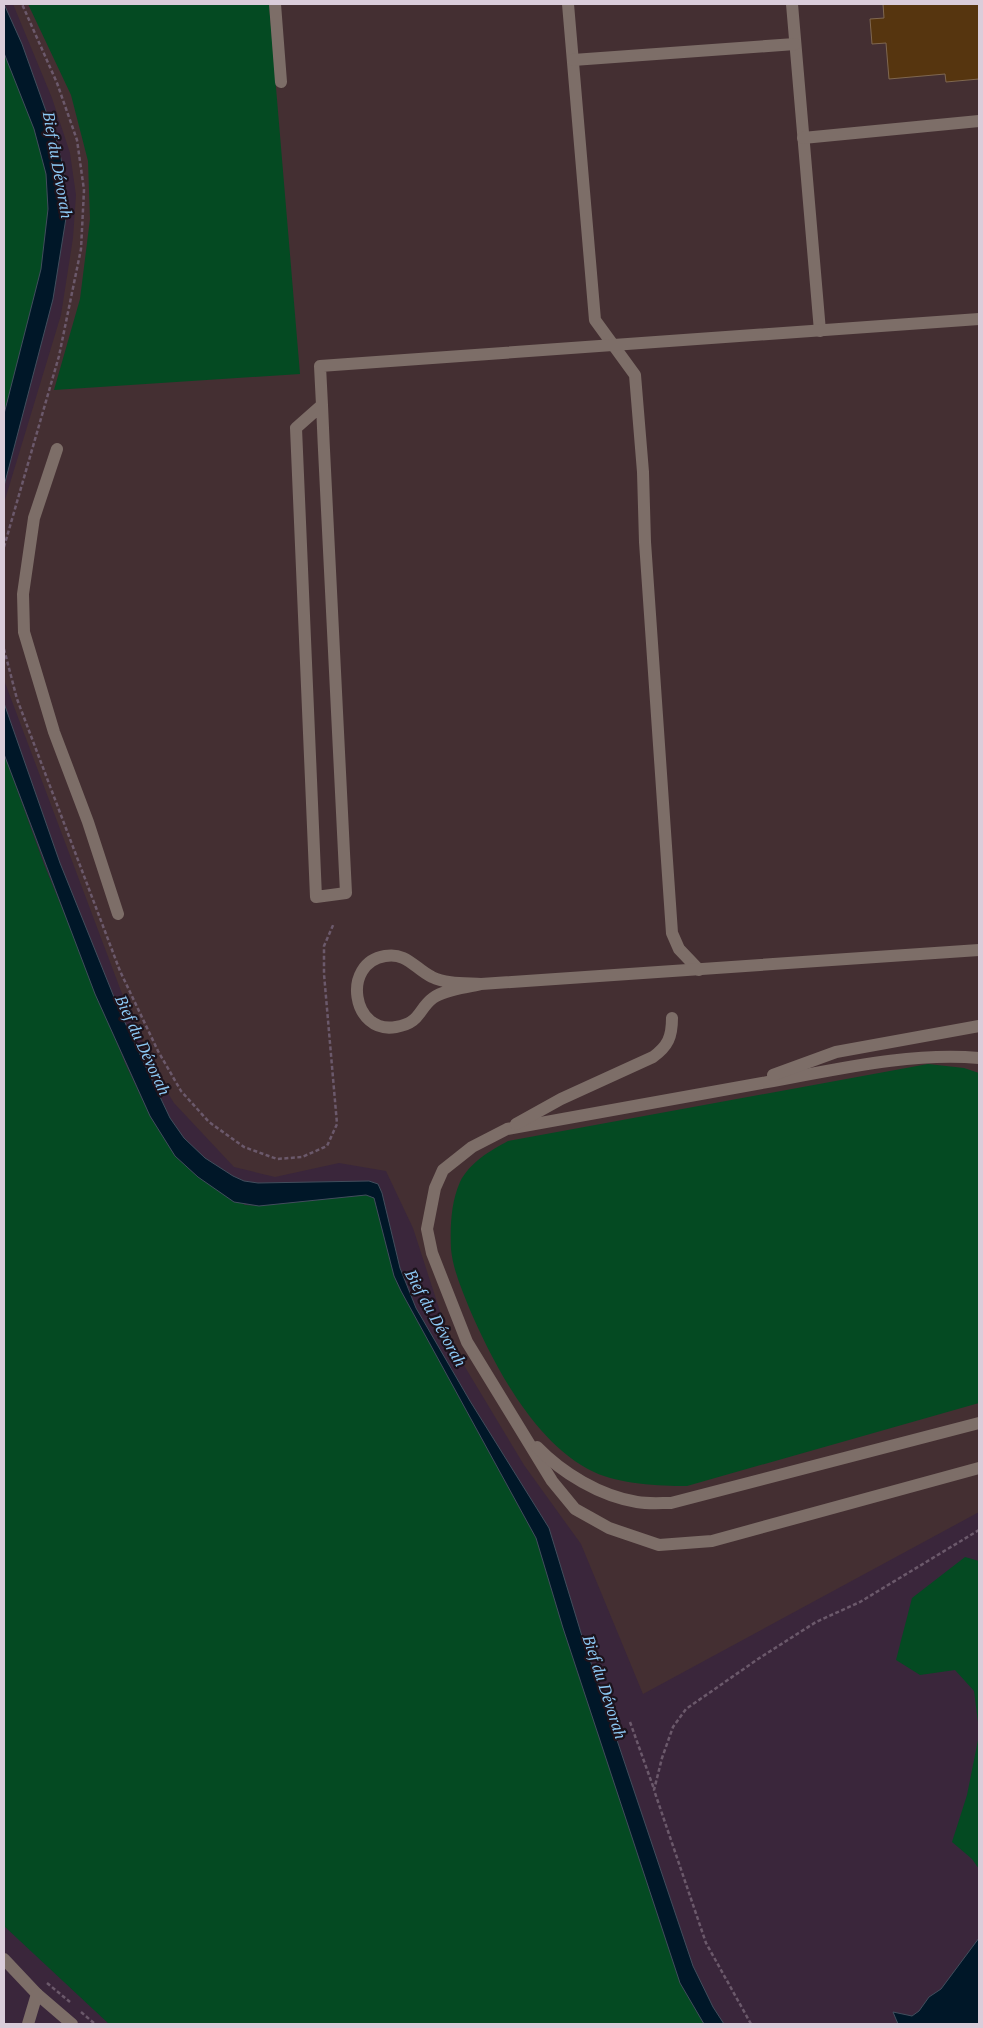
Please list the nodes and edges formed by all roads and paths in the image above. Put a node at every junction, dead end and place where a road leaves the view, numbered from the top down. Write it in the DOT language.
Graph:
graph roads {
  1 [pos="22,4"];
  2 [pos="275,4"];
  3 [pos="568,4"];
  4 [pos="792,4"];
  5 [pos="795,44"];
  6 [pos="573,60"];
  7 [pos="281,82"];
  8 [pos="979,121"];
  9 [pos="803,138"];
  10 [pos="979,319"];
  11 [pos="820,331"];
  12 [pos="614,346"];
  13 [pos="322,405"];
  14 [pos="57,449"];
  15 [pos="4,547"];
  16 [pos="4,649"];
  17 [pos="118,914"];
  18 [pos="334,923"];
  19 [pos="978,952"];
  20 [pos="699,970"];
  21 [pos="481,984"];
  22 [pos="672,1018"];
  23 [pos="979,1026"];
  24 [pos="979,1058"];
  25 [pos="742,1087"];
  26 [pos="507,1129"];
  27 [pos="979,1423"];
  28 [pos="522,1431"];
  29 [pos="979,1468"];
  30 [pos="979,1530"];
  31 [pos="630,1722"];
  32 [pos="654,1790"];
  33 [pos="4,1958"];
  34 [pos="37,1994"];
  35 [pos="28,2024"];
  36 [pos="72,2024"];
  37 [pos="751,2024"];
  1 -- 15 [label="path"];
  2 -- 7 [label="street"];
  3 -- 6 [label="street"];
  4 -- 5 [label="street"];
  5 -- 6 [label="street"];
  5 -- 9 [label="street"];
  6 -- 12 [label="street"];
  8 -- 9 [label="street"];
  9 -- 11 [label="street"];
  10 -- 11 [label="street"];
  11 -- 12 [label="street"];
  12 -- 13 [label="street"];
  12 -- 20 [label="street"];
  13 -- 13 [label="street"];
  14 -- 17 [label="street"];
  16 -- 18 [label="path"];
  19 -- 20 [label="street"];
  20 -- 21 [label="street"];
  21 -- 21 [label="street"];
  22 -- 26 [label="street"];
  23 -- 25 [label="street"];
  24 -- 25 [label="street"];
  25 -- 26 [label="street"];
  26 -- 28 [label="street"];
  27 -- 28 [label="street"];
  28 -- 29 [label="street"];
  30 -- 32 [label="path"];
  31 -- 32 [label="path"];
  32 -- 37 [label="path"];
  33 -- 34 [label="street"];
  34 -- 35 [label="street"];
  34 -- 36 [label="street"];
}
